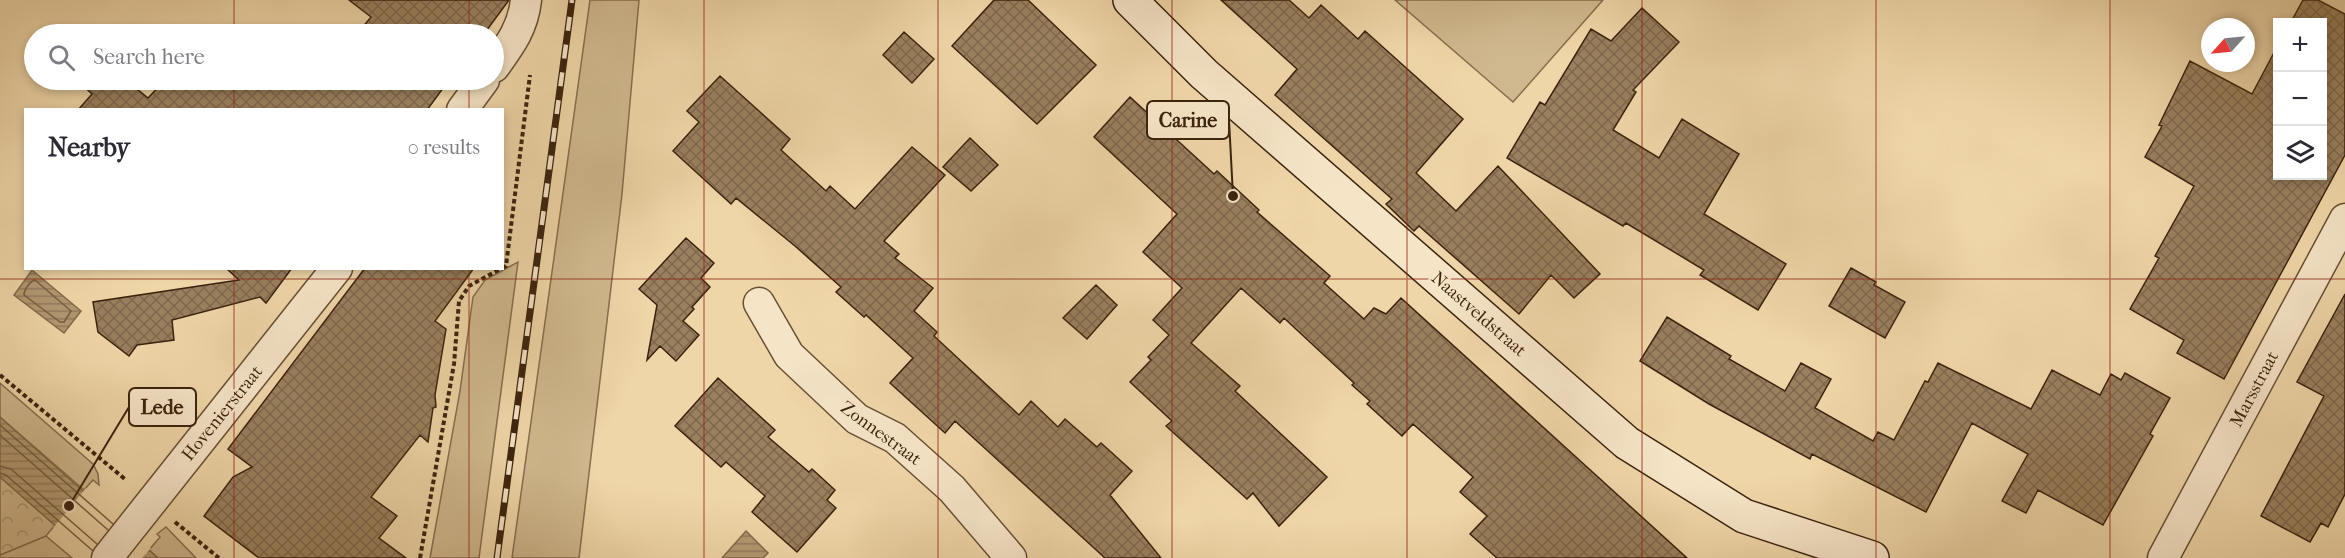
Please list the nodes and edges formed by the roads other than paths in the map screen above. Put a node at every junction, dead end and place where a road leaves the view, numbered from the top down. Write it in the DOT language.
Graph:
graph roads {
  1 [pos="526,0"];
  2 [pos="1130,0"];
  3 [pos="504,53"];
  4 [pos="477,90"];
  5 [pos="463,108"];
  6 [pos="2345,219"];
  7 [pos="335,270"];
  8 [pos="759,303"];
  9 [pos="107,558"];
  10 [pos="1011,558"];
  11 [pos="1872,558"];
  12 [pos="2163,558"];
  1 -- 3 [label="street"];
  2 -- 11 [label="street, Naastveldstraat"];
  4 -- 5 [label="street"];
  6 -- 12 [label="street, Marsstraat"];
  7 -- 9 [label="street, Hovenierstraat"];
  8 -- 10 [label="street, Zonnestraat"];
}
